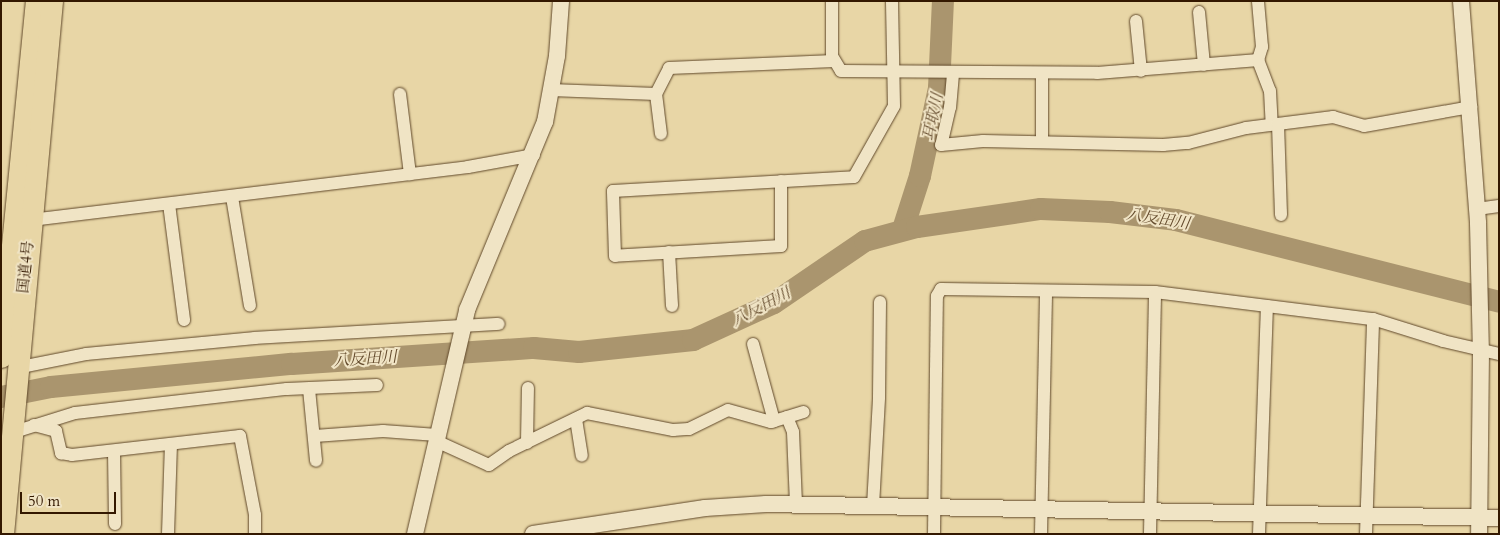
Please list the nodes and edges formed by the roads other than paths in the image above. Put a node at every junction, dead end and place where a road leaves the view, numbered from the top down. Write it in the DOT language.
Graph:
graph roads {
  1 [pos="36,1"];
  2 [pos="52,1"];
  3 [pos="561,1"];
  4 [pos="832,1"];
  5 [pos="892,1"];
  6 [pos="1258,1"];
  7 [pos="1461,1"];
  8 [pos="1199,12"];
  9 [pos="1136,20"];
  10 [pos="1258,60"];
  11 [pos="834,61"];
  12 [pos="1204,65"];
  13 [pos="894,70"];
  14 [pos="1141,71"];
  15 [pos="1042,73"];
  16 [pos="950,74"];
  17 [pos="551,90"];
  18 [pos="400,94"];
  19 [pos="656,94"];
  20 [pos="1470,107"];
  21 [pos="1275,124"];
  22 [pos="661,134"];
  23 [pos="1042,142"];
  24 [pos="534,155"];
  25 [pos="410,174"];
  26 [pos="781,181"];
  27 [pos="232,197"];
  28 [pos="169,204"];
  29 [pos="1499,206"];
  30 [pos="1477,208"];
  31 [pos="1281,215"];
  32 [pos="16,223"];
  33 [pos="669,252"];
  34 [pos="1046,292"];
  35 [pos="1155,292"];
  36 [pos="880,302"];
  37 [pos="250,306"];
  38 [pos="672,306"];
  39 [pos="1268,306"];
  40 [pos="1373,319"];
  41 [pos="184,320"];
  42 [pos="499,324"];
  43 [pos="463,327"];
  44 [pos="753,344"];
  45 [pos="1482,351"];
  46 [pos="1499,354"];
  47 [pos="11,367"];
  48 [pos="377,384"];
  49 [pos="528,388"];
  50 [pos="310,389"];
  51 [pos="804,412"];
  52 [pos="788,417"];
  53 [pos="576,419"];
  54 [pos="774,421"];
  55 [pos="34,425"];
  56 [pos="11,430"];
  57 [pos="314,436"];
  58 [pos="437,438"];
  59 [pos="527,443"];
  60 [pos="171,444"];
  61 [pos="114,451"];
  62 [pos="582,456"];
  63 [pos="316,461"];
  64 [pos="796,505"];
  65 [pos="873,506"];
  66 [pos="935,508"];
  67 [pos="1042,509"];
  68 [pos="1150,512"];
  69 [pos="1260,515"];
  70 [pos="1366,516"];
  71 [pos="1499,518"];
  72 [pos="115,524"];
  73 [pos="1479,526"];
  74 [pos="608,528"];
  75 [pos="3,534"];
  76 [pos="168,534"];
  77 [pos="255,534"];
  78 [pos="415,534"];
  79 [pos="533,534"];
  80 [pos="934,534"];
  81 [pos="1041,534"];
  82 [pos="1150,534"];
  83 [pos="1259,534"];
  84 [pos="1366,534"];
  1 -- 32 [label="highway, 国道4号"];
  2 -- 32 [label="highway, 国道4号"];
  3 -- 17 [label="street"];
  4 -- 11 [label="street"];
  5 -- 13 [label="street"];
  6 -- 10 [label="street"];
  7 -- 20 [label="street"];
  8 -- 12 [label="street"];
  9 -- 14 [label="street"];
  10 -- 12 [label="street"];
  10 -- 21 [label="street"];
  11 -- 13 [label="street"];
  11 -- 19 [label="street"];
  12 -- 14 [label="street"];
  13 -- 16 [label="street"];
  13 -- 26 [label="street"];
  14 -- 15 [label="street"];
  15 -- 16 [label="street"];
  15 -- 23 [label="street"];
  16 -- 23 [label="street"];
  17 -- 19 [label="street"];
  17 -- 24 [label="street"];
  18 -- 25 [label="street"];
  19 -- 22 [label="street"];
  20 -- 21 [label="street"];
  20 -- 30 [label="street"];
  21 -- 23 [label="street"];
  21 -- 31 [label="street"];
  24 -- 25 [label="street"];
  24 -- 43 [label="street"];
  25 -- 27 [label="street"];
  26 -- 33 [label="street"];
  26 -- 33 [label="street"];
  27 -- 28 [label="street"];
  27 -- 37 [label="street"];
  28 -- 32 [label="street"];
  28 -- 41 [label="street"];
  29 -- 30 [label="street"];
  30 -- 45 [label="street"];
  32 -- 47 [label="highway, 国道4号"];
  33 -- 38 [label="street"];
  34 -- 35 [label="street"];
  34 -- 66 [label="street"];
  34 -- 67 [label="street"];
  35 -- 39 [label="street"];
  35 -- 68 [label="street"];
  36 -- 65 [label="street"];
  39 -- 40 [label="street"];
  39 -- 69 [label="street"];
  40 -- 45 [label="street"];
  40 -- 70 [label="street"];
  42 -- 43 [label="street"];
  43 -- 47 [label="street"];
  43 -- 58 [label="street"];
  44 -- 54 [label="street"];
  45 -- 46 [label="street"];
  45 -- 73 [label="street"];
  47 -- 56 [label="highway, 国道4号"];
  48 -- 50 [label="street"];
  49 -- 59 [label="street"];
  50 -- 55 [label="street"];
  50 -- 57 [label="street"];
  51 -- 52 [label="street"];
  52 -- 54 [label="street"];
  52 -- 64 [label="street"];
  53 -- 54 [label="street"];
  53 -- 59 [label="street"];
  53 -- 62 [label="street"];
  55 -- 56 [label="street"];
  55 -- 61 [label="street"];
  56 -- 75 [label="highway, 国道4号"];
  57 -- 58 [label="street"];
  57 -- 63 [label="street"];
  58 -- 59 [label="street"];
  58 -- 78 [label="street"];
  60 -- 61 [label="street"];
  60 -- 76 [label="street"];
  60 -- 77 [label="street"];
  61 -- 72 [label="street"];
  64 -- 65 [label="street"];
  64 -- 74 [label="street"];
  65 -- 66 [label="street"];
  66 -- 67 [label="street"];
  66 -- 80 [label="street"];
  67 -- 68 [label="street"];
  67 -- 81 [label="street"];
  68 -- 69 [label="street"];
  68 -- 82 [label="street"];
  69 -- 70 [label="street"];
  69 -- 83 [label="street"];
  70 -- 73 [label="street"];
  70 -- 84 [label="street"];
  71 -- 73 [label="street"];
  74 -- 79 [label="street"];
}
